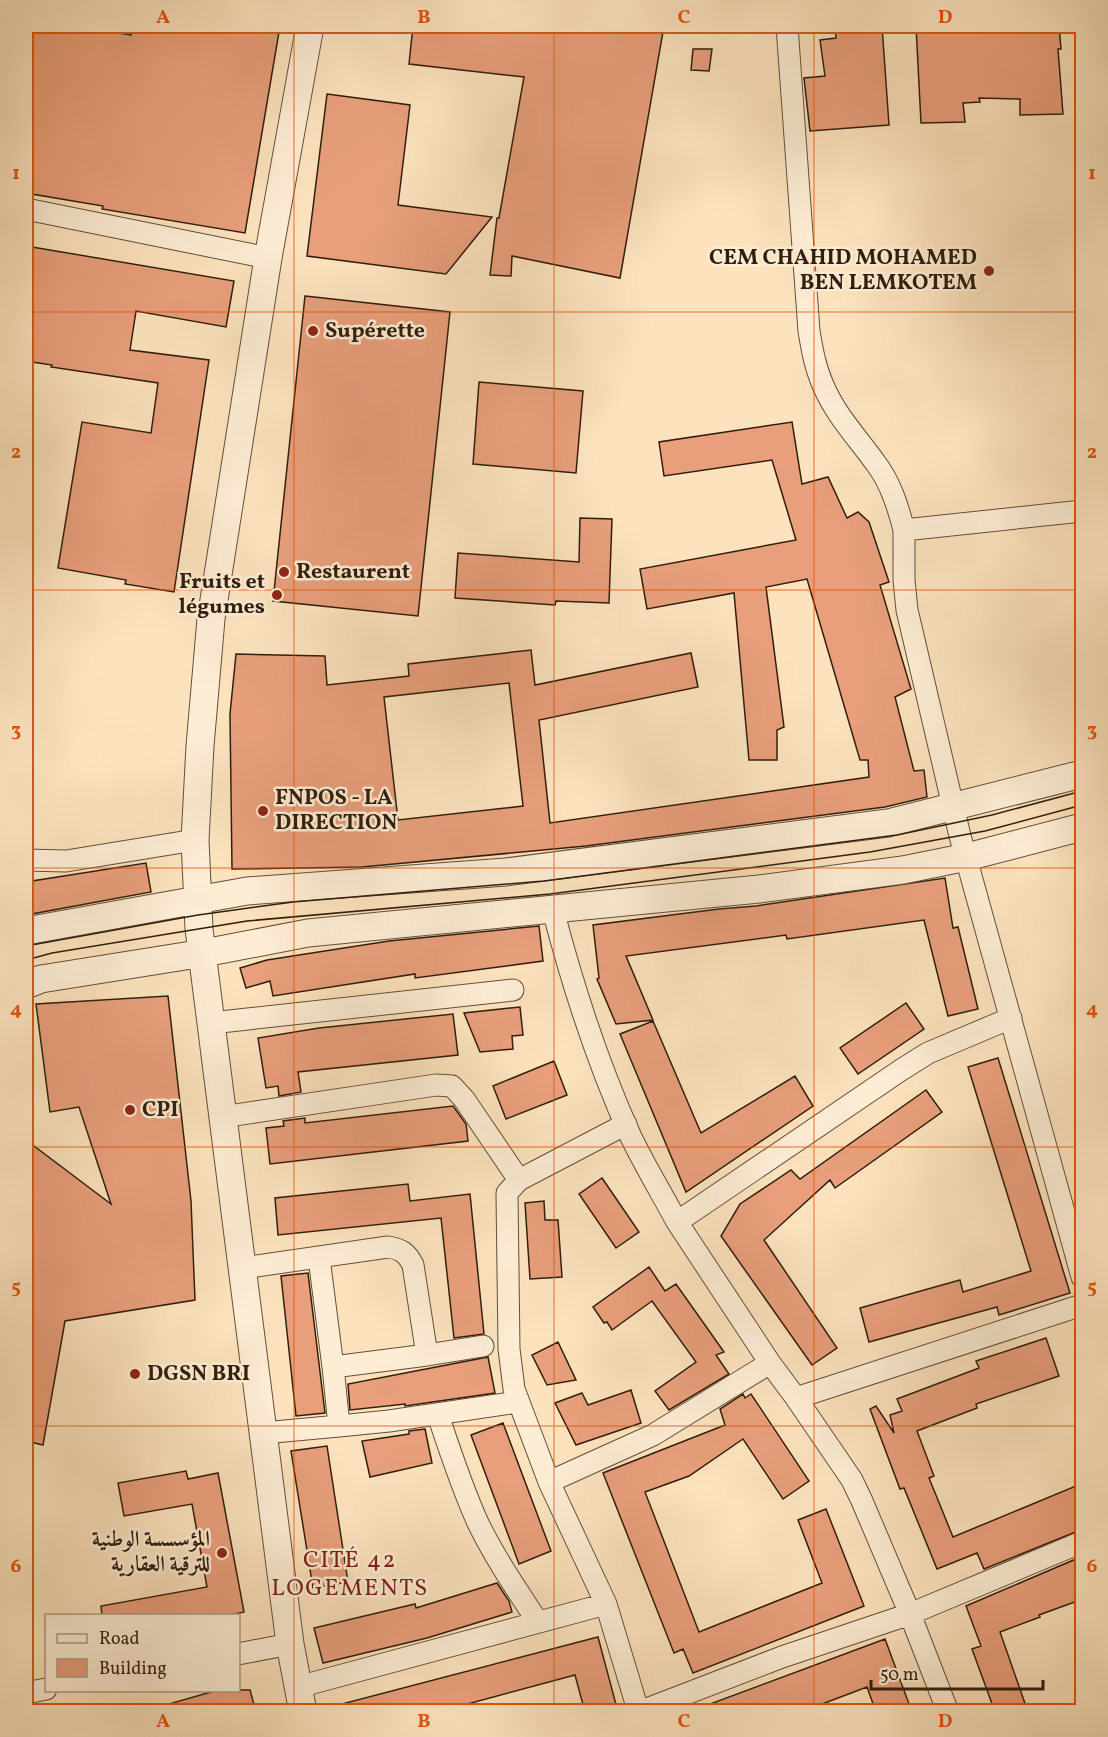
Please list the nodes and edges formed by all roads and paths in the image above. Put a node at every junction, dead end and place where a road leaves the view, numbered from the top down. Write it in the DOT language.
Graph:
graph roads {
  1 [pos="310,26"];
  2 [pos="787,26"];
  3 [pos="26,209"];
  4 [pos="268,258"];
  5 [pos="1083,511"];
  6 [pos="904,530"];
  7 [pos="1083,774"];
  8 [pos="954,808"];
  9 [pos="1083,827"];
  10 [pos="195,840"];
  11 [pos="967,857"];
  12 [pos="26,860"];
  13 [pos="197,900"];
  14 [pos="553,910"];
  15 [pos="26,931"];
  16 [pos="204,953"];
  17 [pos="26,985"];
  18 [pos="513,990"];
  19 [pos="1011,1018"];
  20 [pos="211,1023"];
  21 [pos="222,1117"];
  22 [pos="626,1124"];
  23 [pos="519,1180"];
  24 [pos="677,1222"];
  25 [pos="320,1258"];
  26 [pos="242,1268"];
  27 [pos="1083,1277"];
  28 [pos="1083,1305"];
  29 [pos="483,1346"];
  30 [pos="427,1355"];
  31 [pos="770,1363"];
  32 [pos="333,1367"];
  33 [pos="796,1398"];
  34 [pos="518,1402"];
  35 [pos="438,1415"];
  36 [pos="339,1426"];
  37 [pos="263,1433"];
  38 [pos="549,1482"];
  39 [pos="1083,1542"];
  40 [pos="606,1604"];
  41 [pos="910,1614"];
  42 [pos="538,1622"];
  43 [pos="290,1644"];
  44 [pos="240,1654"];
  45 [pos="45,1689"];
  46 [pos="26,1693"];
  47 [pos="301,1699"];
  48 [pos="639,1711"];
  49 [pos="948,1712"];
  1 -- 4 [label="street"];
  2 -- 6 [label="street"];
  3 -- 4 [label="street"];
  4 -- 10 [label="street"];
  5 -- 6 [label="street"];
  6 -- 8 [label="street"];
  7 -- 8 [label="street"];
  8 -- 11 [label="street"];
  8 -- 13 [label="street"];
  9 -- 11 [label="street"];
  10 -- 12 [label="street"];
  10 -- 13 [label="street"];
  11 -- 14 [label="street"];
  11 -- 19 [label="street"];
  13 -- 15 [label="street"];
  13 -- 16 [label="street"];
  14 -- 16 [label="street"];
  14 -- 22 [label="street"];
  16 -- 17 [label="street"];
  16 -- 20 [label="street"];
  18 -- 20 [label="street"];
  19 -- 24 [label="street"];
  19 -- 27 [label="street"];
  20 -- 21 [label="street"];
  21 -- 23 [label="street"];
  21 -- 26 [label="street"];
  22 -- 23 [label="street"];
  22 -- 24 [label="street"];
  23 -- 34 [label="street"];
  24 -- 31 [label="street"];
  25 -- 26 [label="street"];
  25 -- 30 [label="street"];
  25 -- 32 [label="street"];
  26 -- 37 [label="street"];
  28 -- 33 [label="street"];
  29 -- 30 [label="street"];
  30 -- 32 [label="street"];
  31 -- 33 [label="street"];
  31 -- 38 [label="street"];
  32 -- 36 [label="street"];
  33 -- 41 [label="street"];
  34 -- 35 [label="street"];
  34 -- 38 [label="street"];
  35 -- 36 [label="street"];
  35 -- 42 [label="street"];
  36 -- 37 [label="street"];
  37 -- 43 [label="street"];
  38 -- 40 [label="street"];
  39 -- 41 [label="street"];
  40 -- 42 [label="street"];
  40 -- 48 [label="street"];
  41 -- 48 [label="street"];
  41 -- 49 [label="street"];
  42 -- 47 [label="street"];
  43 -- 44 [label="street"];
  43 -- 47 [label="street"];
  45 -- 46 [label="street"];
}
